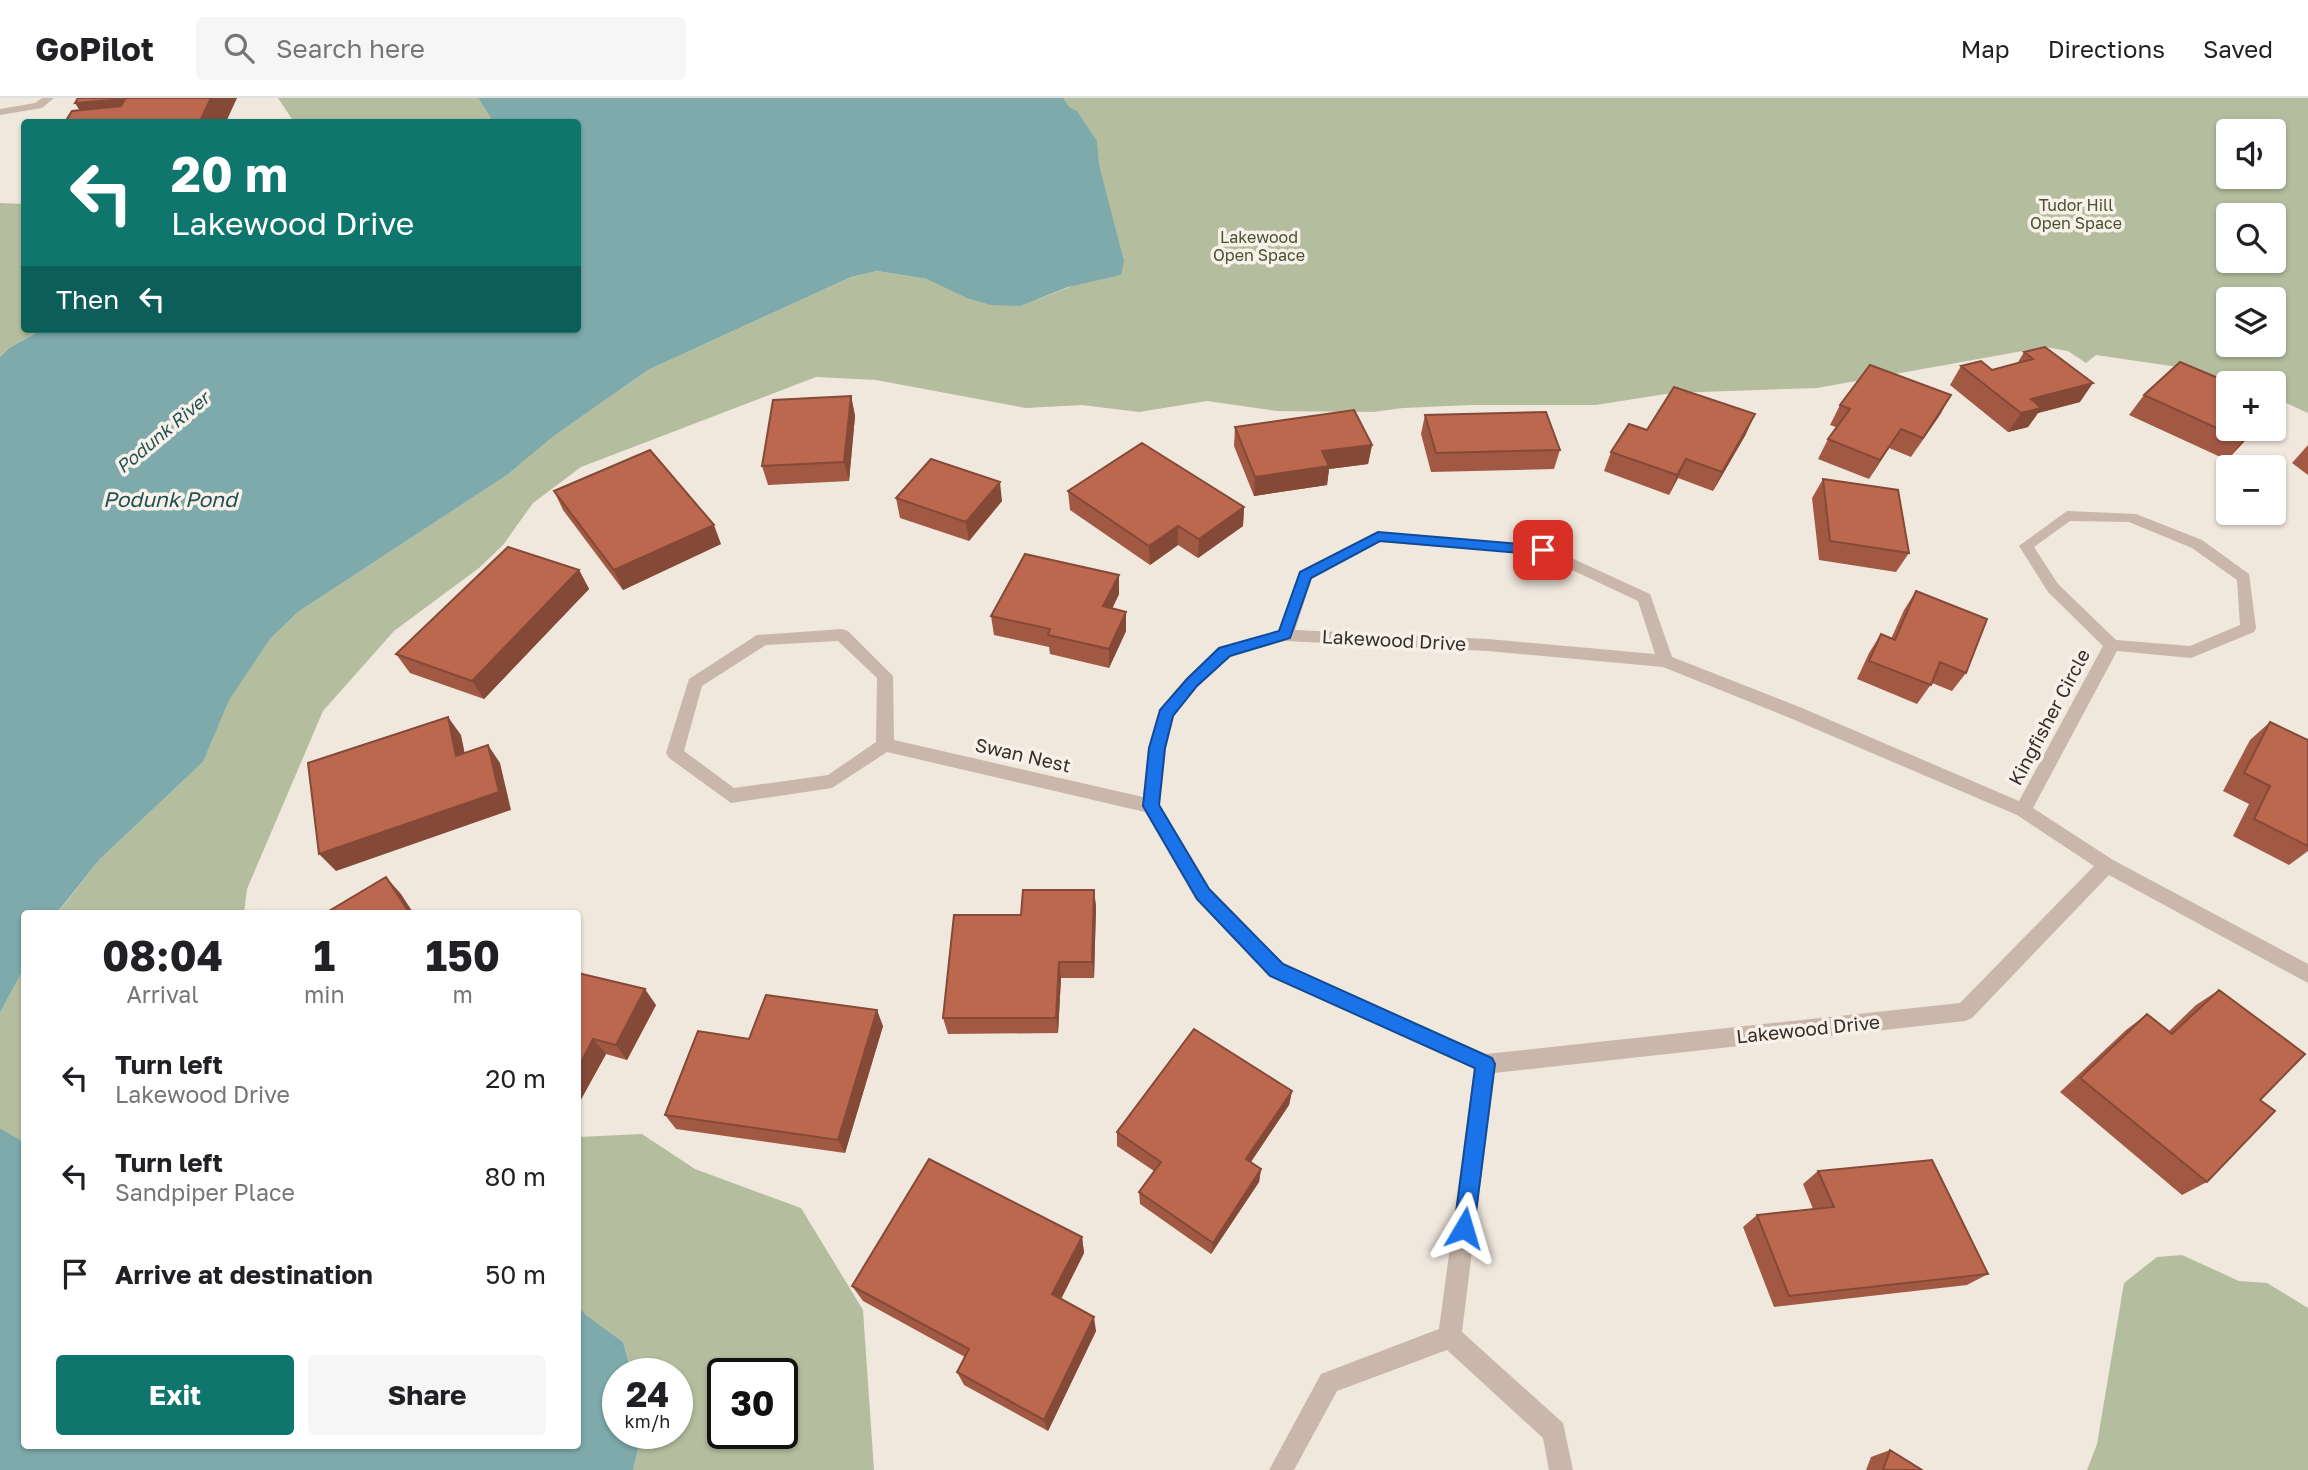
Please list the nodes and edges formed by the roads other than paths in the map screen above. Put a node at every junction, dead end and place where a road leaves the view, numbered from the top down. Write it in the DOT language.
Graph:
graph roads {
  1 [pos="49,98"];
  2 [pos="0,112"];
  3 [pos="1285,635"];
  4 [pos="2112,645"];
  5 [pos="1665,661"];
  6 [pos="885,745"];
  7 [pos="1151,806"];
  8 [pos="2023,810"];
  9 [pos="2107,865"];
  10 [pos="2308,974"];
  11 [pos="1485,1064"];
  12 [pos="1450,1337"];
  13 [pos="1281,1470"];
  14 [pos="1560,1470"];
  1 -- 2 [label="street"];
  3 -- 5 [label="street, Lakewood Drive"];
  3 -- 5 [label="street"];
  3 -- 7 [label="street, Lakewood Drive"];
  4 -- 4 [label="street, Kingfisher Circle"];
  4 -- 8 [label="street, Kingfisher Circle"];
  5 -- 8 [label="street, Lakewood Drive"];
  6 -- 6 [label="street"];
  6 -- 7 [label="street, Swan Nest"];
  7 -- 11 [label="street"];
  8 -- 9 [label="street, Lakewood Drive"];
  9 -- 10 [label="street, Lakewood Drive"];
  9 -- 11 [label="street, Lakewood Drive"];
  11 -- 12 [label="street"];
  12 -- 13 [label="street"];
  12 -- 14 [label="street"];
}
